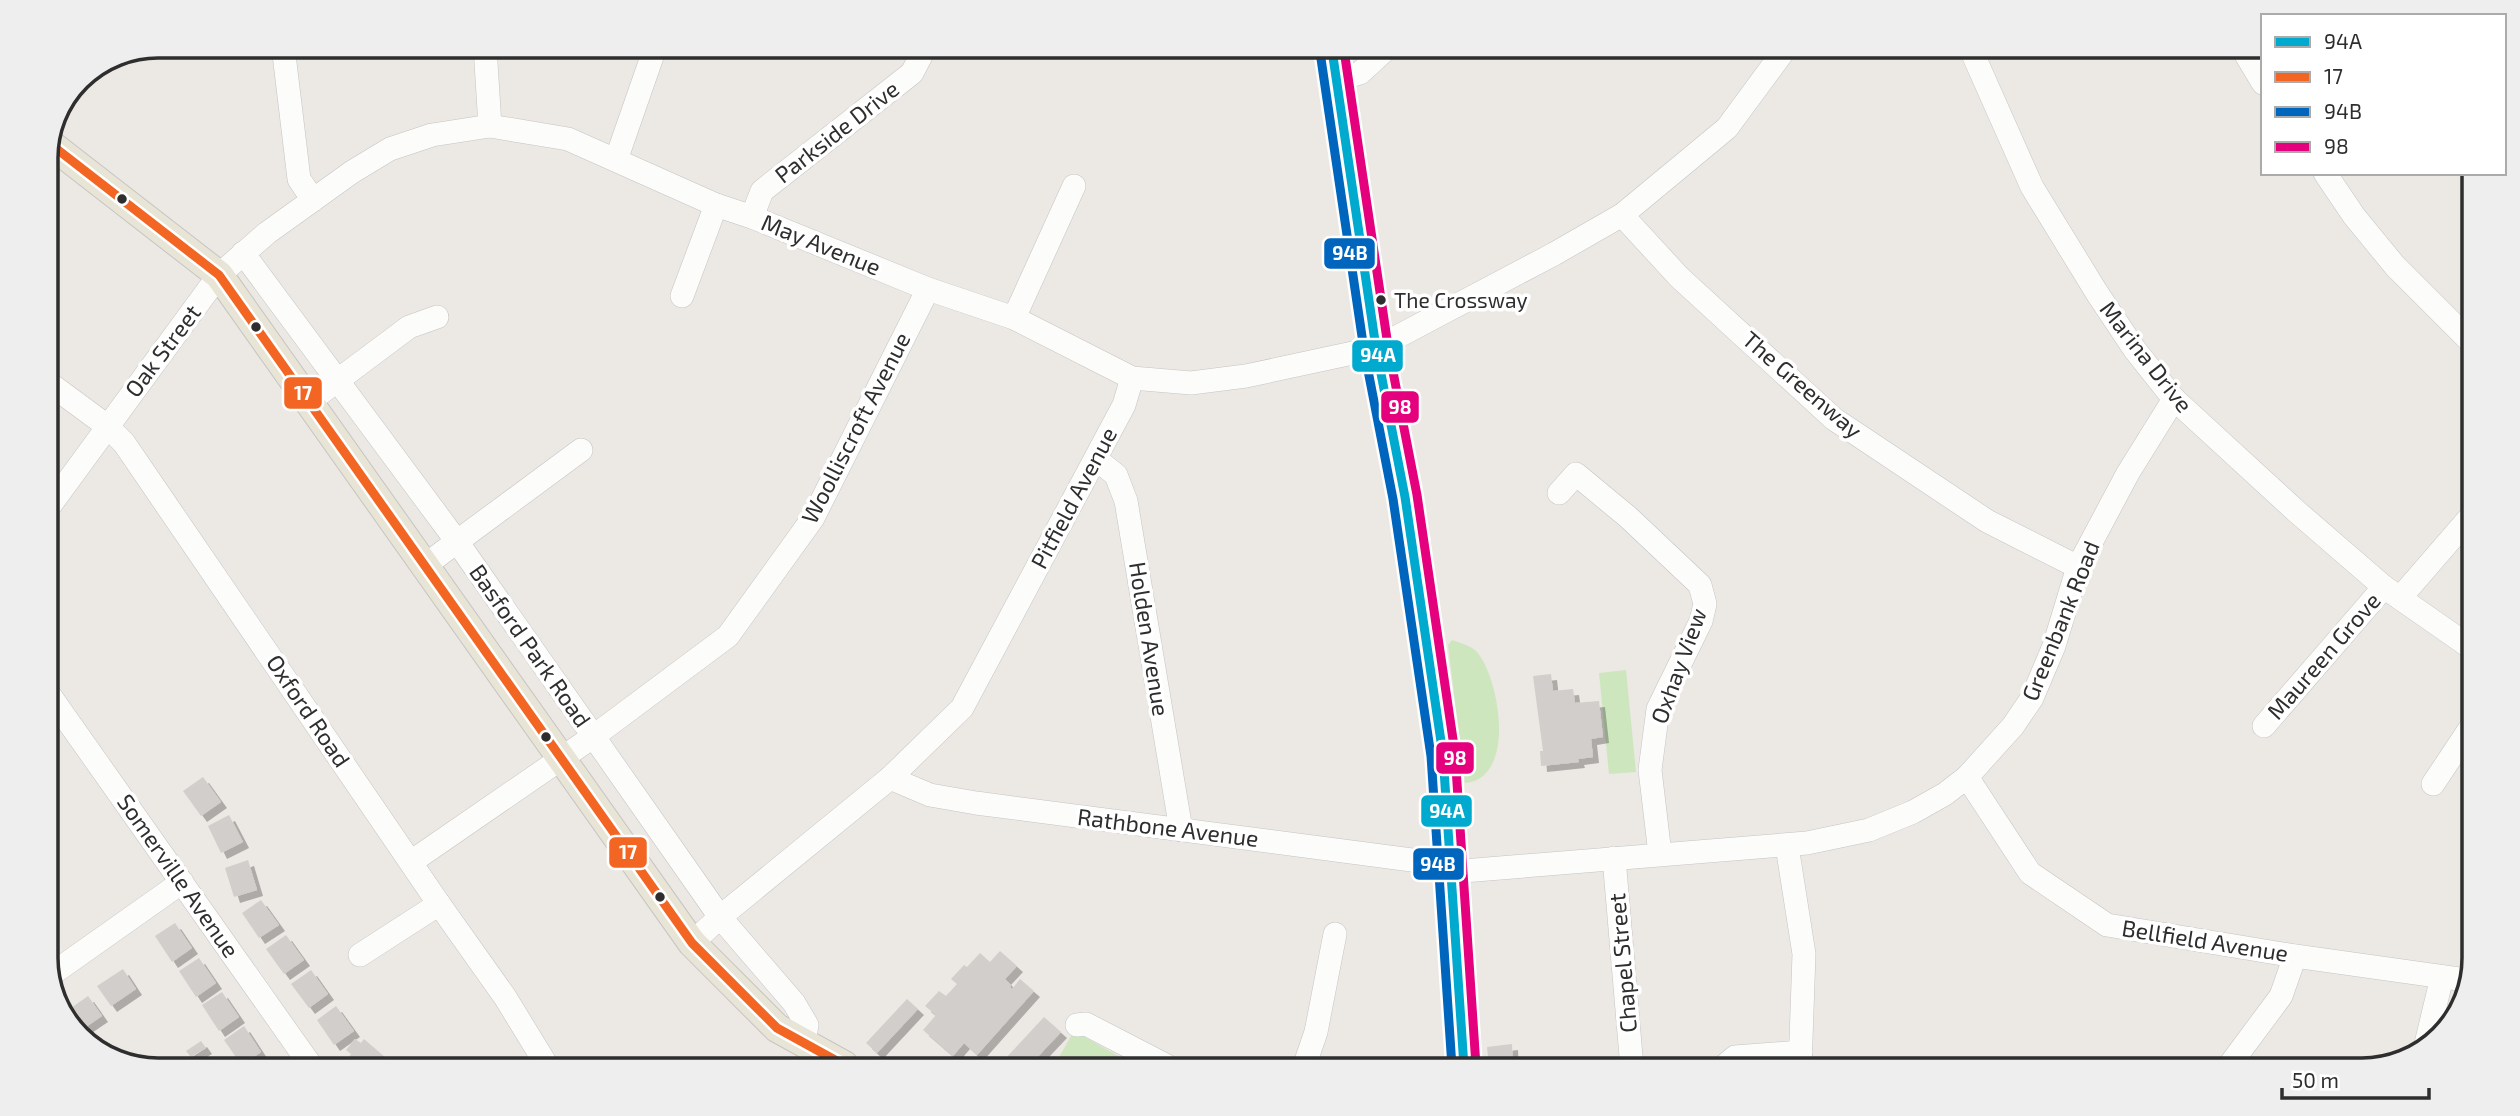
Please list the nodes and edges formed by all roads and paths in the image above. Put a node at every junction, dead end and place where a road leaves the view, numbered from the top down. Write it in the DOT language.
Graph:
graph roads {
  1 [pos="284,58"];
  2 [pos="486,58"];
  3 [pos="651,58"];
  4 [pos="920,58"];
  5 [pos="1377,58"];
  6 [pos="1779,58"];
  7 [pos="1975,58"];
  8 [pos="1334,65"];
  9 [pos="490,126"];
  10 [pos="58,151"];
  11 [pos="615,160"];
  12 [pos="2326,175"];
  13 [pos="1074,186"];
  14 [pos="313,200"];
  15 [pos="716,205"];
  16 [pos="1622,215"];
  17 [pos="752,217"];
  18 [pos="243,253"];
  19 [pos="219,275"];
  20 [pos="928,289"];
  21 [pos="682,296"];
  22 [pos="437,317"];
  23 [pos="1014,318"];
  24 [pos="2462,333"];
  25 [pos="1376,348"];
  26 [pos="1132,378"];
  27 [pos="338,379"];
  28 [pos="58,390"];
  29 [pos="2174,399"];
  30 [pos="310,401"];
  31 [pos="107,426"];
  32 [pos="581,450"];
  33 [pos="1096,458"];
  34 [pos="1559,493"];
  35 [pos="58,495"];
  36 [pos="2462,525"];
  37 [pos="458,542"];
  38 [pos="424,566"];
  39 [pos="2078,567"];
  40 [pos="2392,592"];
  41 [pos="2462,642"];
  42 [pos="58,707"];
  43 [pos="2264,726"];
  44 [pos="594,736"];
  45 [pos="2462,740"];
  46 [pos="562,758"];
  47 [pos="890,778"];
  48 [pos="1967,778"];
  49 [pos="2433,784"];
  50 [pos="1181,830"];
  51 [pos="1787,846"];
  52 [pos="1660,854"];
  53 [pos="1619,858"];
  54 [pos="411,862"];
  55 [pos="1450,866"];
  56 [pos="182,882"];
  57 [pos="439,904"];
  58 [pos="720,917"];
  59 [pos="1335,934"];
  60 [pos="692,943"];
  61 [pos="360,955"];
  62 [pos="2295,956"];
  63 [pos="59,969"];
  64 [pos="2442,977"];
  65 [pos="2460,979"];
  66 [pos="1077,1025"];
  67 [pos="2429,1032"];
  68 [pos="804,1042"];
  69 [pos="301,1058"];
  70 [pos="542,1058"];
  71 [pos="832,1058"];
  72 [pos="1152,1058"];
  73 [pos="1307,1058"];
  74 [pos="1463,1058"];
  75 [pos="1631,1058"];
  76 [pos="1734,1058"];
  77 [pos="1757,1058"];
  78 [pos="1801,1058"];
  79 [pos="2235,1058"];
  1 -- 14 [label="street"];
  2 -- 9 [label="street"];
  3 -- 11 [label="street"];
  4 -- 17 [label="street, Parkside Drive"];
  5 -- 8 [label="street"];
  6 -- 16 [label="street"];
  7 -- 29 [label="street, Marina Drive"];
  8 -- 25 [label="highway"];
  9 -- 11 [label="street, May Avenue"];
  9 -- 14 [label="street, May Avenue"];
  10 -- 19 [label="main road, Basford Park Road"];
  11 -- 15 [label="street, May Avenue"];
  12 -- 24 [label="street"];
  13 -- 23 [label="street"];
  14 -- 18 [label="street, May Avenue"];
  15 -- 17 [label="street, May Avenue"];
  15 -- 21 [label="street"];
  16 -- 25 [label="street"];
  16 -- 39 [label="street, The Greenway"];
  17 -- 20 [label="street, May Avenue"];
  18 -- 19 [label="street, May Avenue"];
  18 -- 27 [label="street, Basford Park Road"];
  19 -- 30 [label="main road, Basford Park Road"];
  19 -- 31 [label="street, Oak Street"];
  20 -- 23 [label="street, May Avenue"];
  20 -- 44 [label="street, Woolliscroft Avenue"];
  22 -- 27 [label="street"];
  23 -- 26 [label="street, May Avenue"];
  25 -- 26 [label="street, May Avenue"];
  25 -- 55 [label="highway"];
  26 -- 33 [label="street, Pitfield Avenue"];
  27 -- 30 [label="street"];
  27 -- 37 [label="street, Basford Park Road"];
  28 -- 31 [label="street, Oxford Road"];
  29 -- 39 [label="street, Greenbank Road"];
  29 -- 40 [label="street, Marina Drive"];
  30 -- 38 [label="main road, Basford Park Road"];
  31 -- 35 [label="street, Oak Street"];
  31 -- 54 [label="street, Oxford Road"];
  32 -- 37 [label="street"];
  33 -- 47 [label="street, Pitfield Avenue"];
  33 -- 50 [label="street, Holden Avenue"];
  34 -- 52 [label="street, Oxhay View"];
  36 -- 40 [label="street, Maureen Grove"];
  37 -- 38 [label="street"];
  37 -- 44 [label="street, Basford Park Road"];
  38 -- 46 [label="main road, Basford Park Road"];
  39 -- 48 [label="street, Greenbank Road"];
  40 -- 41 [label="street, Marina Drive"];
  40 -- 43 [label="street, Maureen Grove"];
  42 -- 56 [label="street, Somerville Avenue"];
  44 -- 46 [label="street, Woolliscroft Avenue"];
  44 -- 58 [label="street, Basford Park Road"];
  45 -- 49 [label="street"];
  46 -- 54 [label="street, Woolliscroft Avenue"];
  46 -- 60 [label="main road, Basford Park Road"];
  47 -- 50 [label="street, Rathbone Avenue"];
  47 -- 58 [label="street, Pitfield Avenue"];
  48 -- 51 [label="street, Greenbank Road"];
  48 -- 62 [label="street, Bellfield Avenue"];
  50 -- 55 [label="street, Rathbone Avenue"];
  51 -- 52 [label="street, Greenbank Road"];
  51 -- 78 [label="street"];
  52 -- 53 [label="street, Greenbank Road"];
  53 -- 55 [label="street, Rathbone Avenue"];
  53 -- 75 [label="street, Chapel Street"];
  54 -- 57 [label="street, Oxford Road"];
  55 -- 74 [label="highway"];
  56 -- 63 [label="street"];
  56 -- 69 [label="street, Somerville Avenue"];
  57 -- 61 [label="street"];
  57 -- 70 [label="street, Oxford Road"];
  58 -- 60 [label="street, Pitfield Avenue"];
  58 -- 68 [label="street, Basford Park Road"];
  59 -- 73 [label="street"];
  60 -- 68 [label="main road, Basford Park Road"];
  62 -- 64 [label="street, Bellfield Avenue"];
  62 -- 79 [label="street"];
  64 -- 65 [label="street, Bellfield Avenue"];
  64 -- 67 [label="street"];
  66 -- 72 [label="street"];
  68 -- 71 [label="main road, Basford Park Road"];
  76 -- 77 [label="street"];
}
